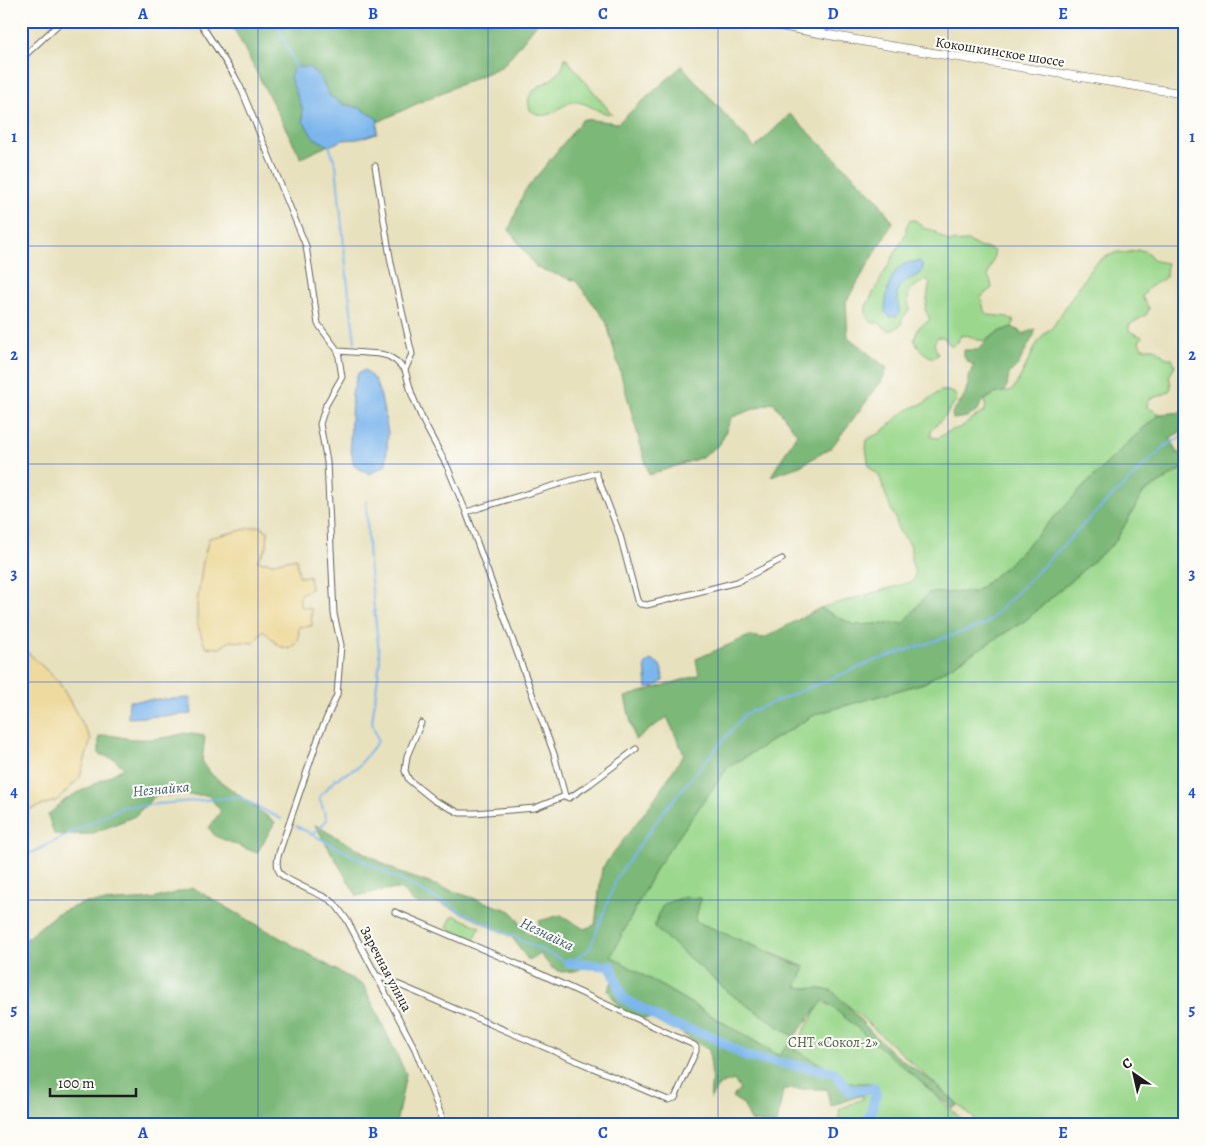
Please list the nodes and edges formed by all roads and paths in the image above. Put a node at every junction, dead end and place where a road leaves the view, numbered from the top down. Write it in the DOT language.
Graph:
graph roads {
  1 [pos="62,21"];
  2 [pos="199,21"];
  3 [pos="753,21"];
  4 [pos="824,21"];
  5 [pos="822,34"];
  6 [pos="21,59"];
  7 [pos="1185,94"];
  8 [pos="375,166"];
  9 [pos="338,351"];
  10 [pos="404,370"];
  11 [pos="466,512"];
  12 [pos="782,559"];
  13 [pos="421,723"];
  14 [pos="636,749"];
  15 [pos="565,796"];
  16 [pos="395,912"];
  17 [pos="376,974"];
  18 [pos="445,1125"];
  1 -- 6 [label="street"];
  2 -- 9 [label="street"];
  3 -- 5 [label="main road, Кокошкинское шоссе"];
  4 -- 5 [label="street"];
  5 -- 7 [label="main road, Кокошкинское шоссе"];
  8 -- 10 [label="street"];
  9 -- 10 [label="street"];
  9 -- 17 [label="street, Заречная улица"];
  10 -- 11 [label="street"];
  11 -- 12 [label="street"];
  11 -- 15 [label="street"];
  13 -- 15 [label="street"];
  14 -- 15 [label="street"];
  16 -- 17 [label="street"];
  17 -- 18 [label="street, Заречная улица"];
}
